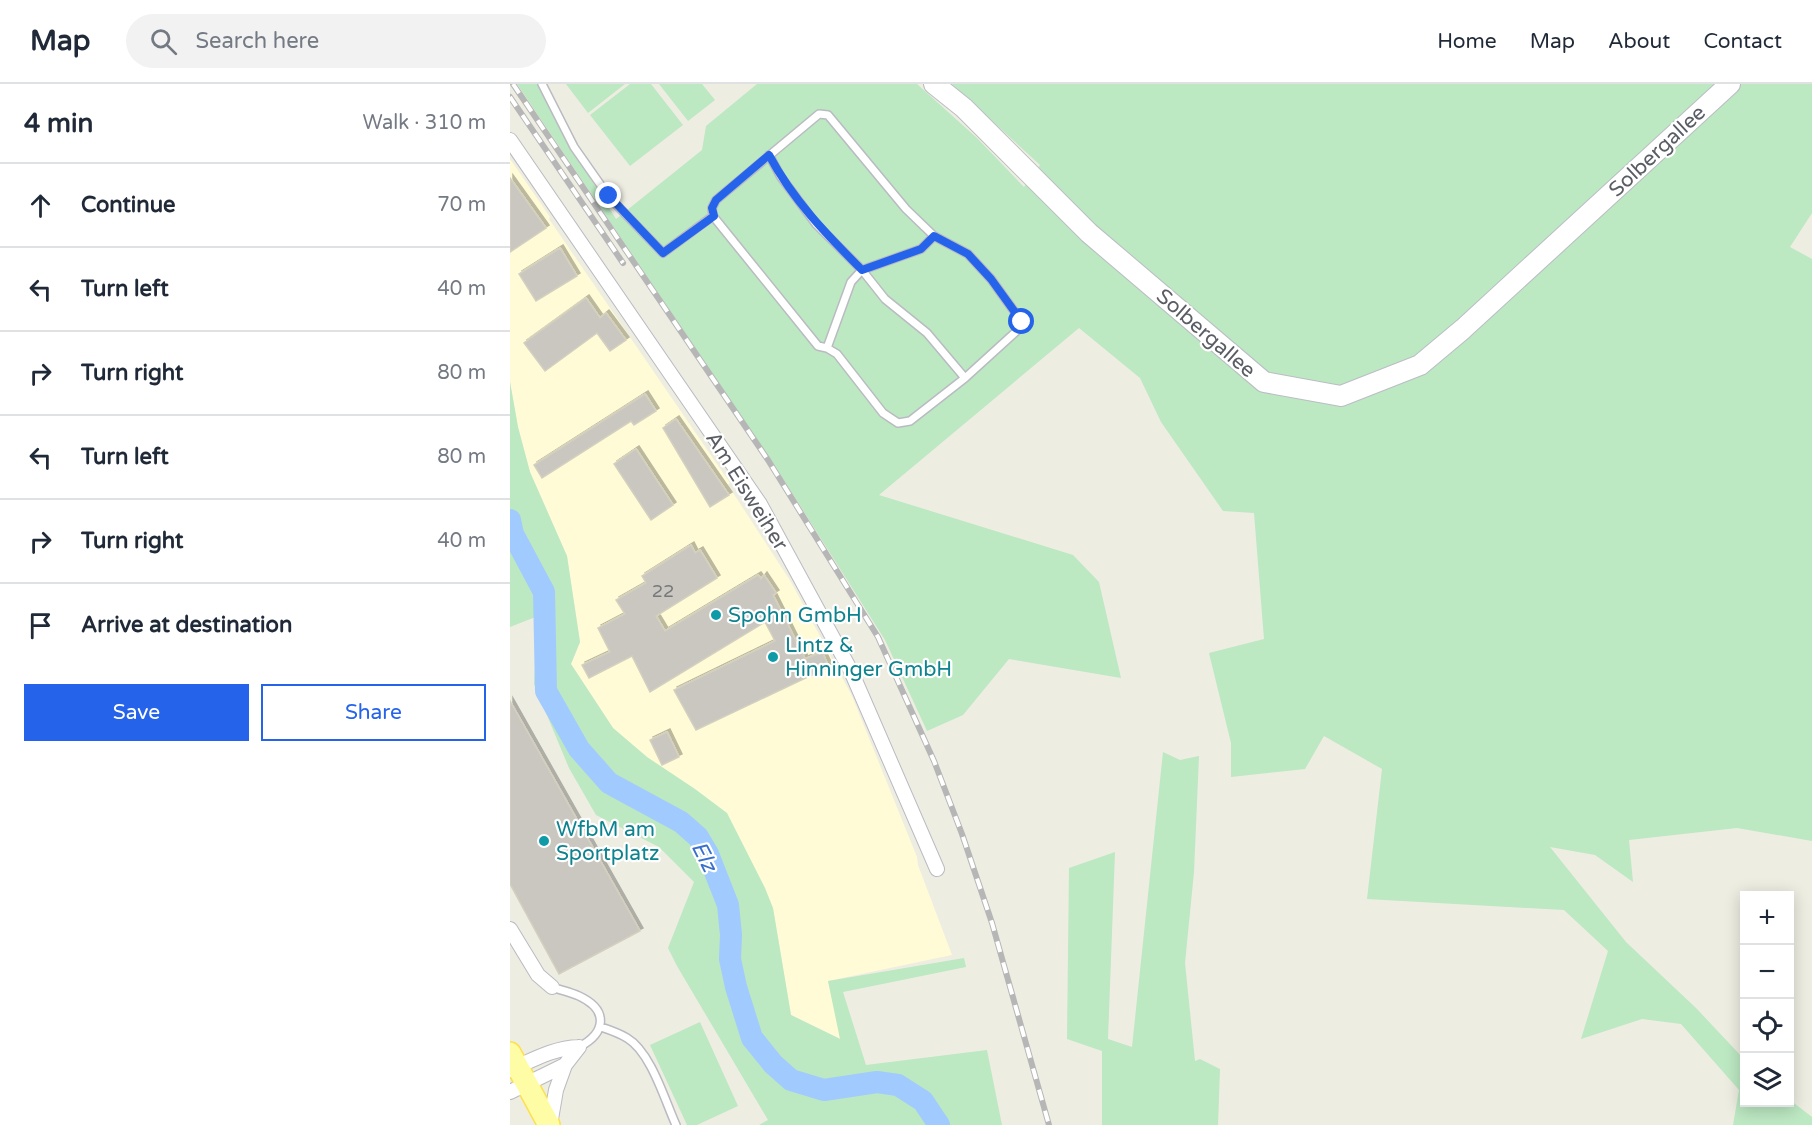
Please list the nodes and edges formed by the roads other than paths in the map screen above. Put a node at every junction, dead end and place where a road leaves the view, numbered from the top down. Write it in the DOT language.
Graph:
graph roads {
  1 [pos="542,84"];
  2 [pos="934,84"];
  3 [pos="1730,84"];
  4 [pos="510,140"];
  5 [pos="769,155"];
  6 [pos="714,216"];
  7 [pos="934,236"];
  8 [pos="862,270"];
  9 [pos="827,348"];
  10 [pos="965,378"];
  11 [pos="938,869"];
  12 [pos="510,929"];
  13 [pos="552,987"];
  14 [pos="601,1027"];
  15 [pos="579,1047"];
  16 [pos="565,1065"];
  17 [pos="515,1073"];
  18 [pos="549,1125"];
  19 [pos="676,1125"];
  1 -- 6 [label="lane"];
  2 -- 3 [label="street, Solbergallee"];
  4 -- 11 [label="street, Am Eisweiher"];
  5 -- 6 [label="lane"];
  5 -- 7 [label="lane"];
  5 -- 8 [label="lane"];
  6 -- 9 [label="lane"];
  7 -- 8 [label="lane"];
  7 -- 10 [label="lane"];
  8 -- 9 [label="lane"];
  8 -- 10 [label="lane"];
  9 -- 10 [label="lane"];
  12 -- 13 [label="street"];
  13 -- 14 [label="lane"];
  14 -- 15 [label="lane"];
  14 -- 19 [label="lane"];
  15 -- 16 [label="street"];
  15 -- 17 [label="street"];
  16 -- 17 [label="street"];
  16 -- 18 [label="street"];
  17 -- 18 [label="main road"];
}
